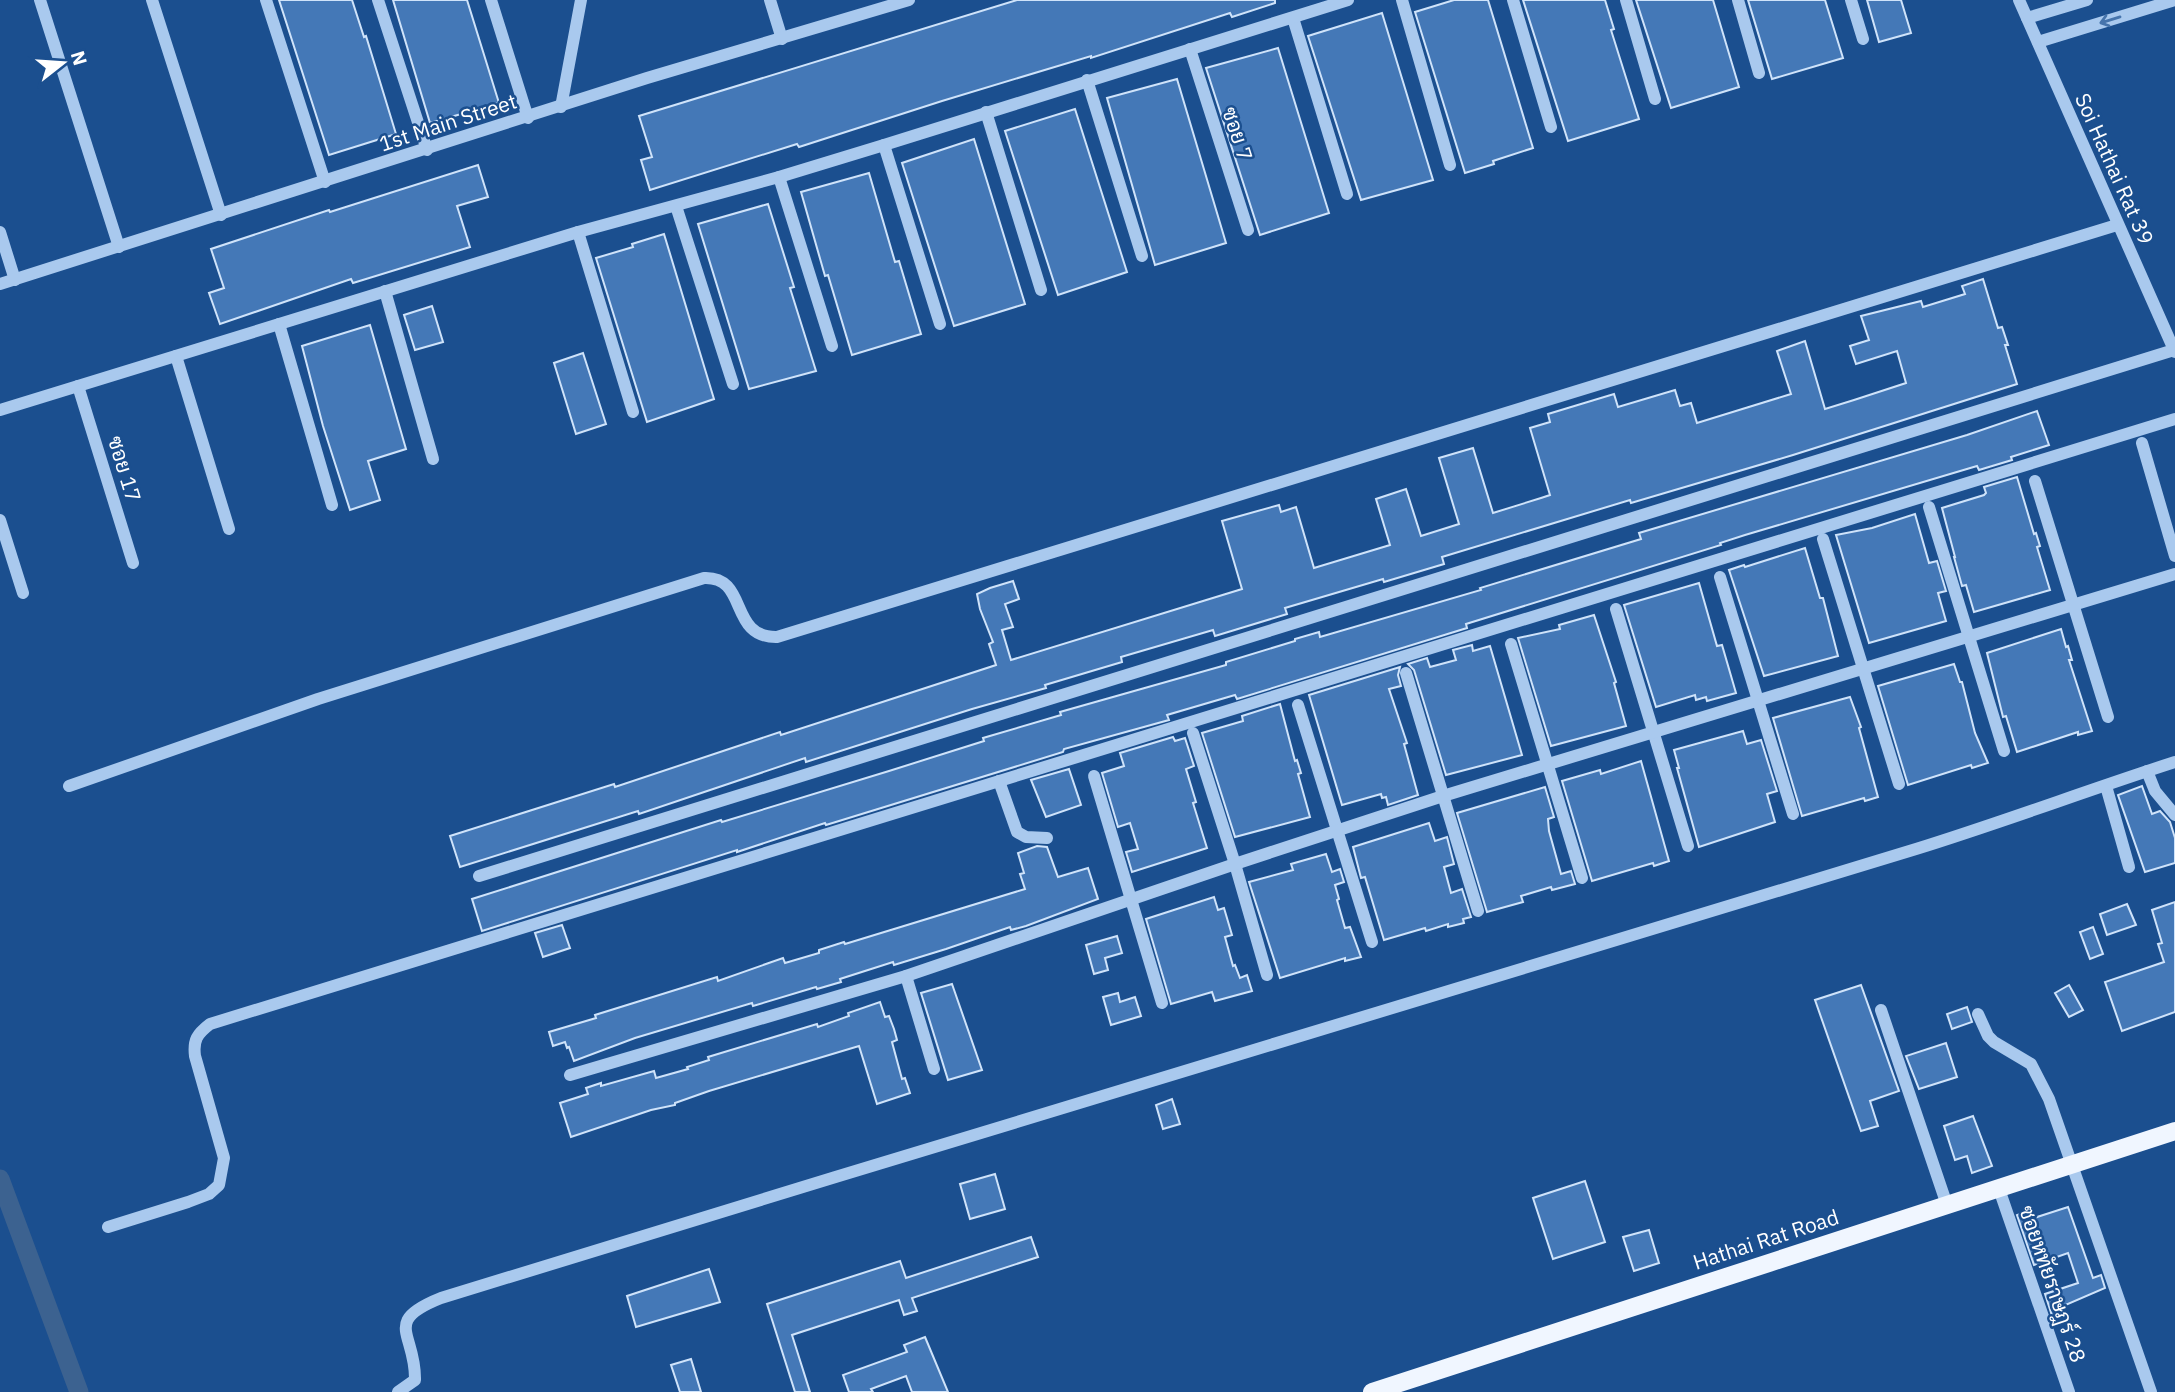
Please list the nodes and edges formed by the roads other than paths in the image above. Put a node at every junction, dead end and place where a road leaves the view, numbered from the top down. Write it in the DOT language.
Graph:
graph roads {
  1 [pos="40,0"];
  2 [pos="152,0"];
  3 [pos="266,0"];
  4 [pos="378,0"];
  5 [pos="491,0"];
  6 [pos="581,0"];
  7 [pos="770,0"];
  8 [pos="909,0"];
  9 [pos="1348,0"];
  10 [pos="1402,0"];
  11 [pos="1513,0"];
  12 [pos="1626,0"];
  13 [pos="1738,0"];
  14 [pos="1851,0"];
  15 [pos="2020,0"];
  16 [pos="2087,0"];
  17 [pos="2175,0"];
  18 [pos="886,3"];
  19 [pos="1293,18"];
  20 [pos="2027,18"];
  21 [pos="782,39"];
  22 [pos="1863,39"];
  23 [pos="2038,42"];
  24 [pos="1191,49"];
  25 [pos="1759,73"];
  26 [pos="1087,80"];
  27 [pos="1655,99"];
  28 [pos="561,107"];
  29 [pos="986,111"];
  30 [pos="527,118"];
  31 [pos="1551,127"];
  32 [pos="884,145"];
  33 [pos="426,150"];
  34 [pos="1450,165"];
  35 [pos="779,177"];
  36 [pos="325,182"];
  37 [pos="1346,194"];
  38 [pos="676,206"];
  39 [pos="220,215"];
  40 [pos="2117,225"];
  41 [pos="1248,230"];
  42 [pos="0,232"];
  43 [pos="578,232"];
  44 [pos="118,247"];
  45 [pos="1142,256"];
  46 [pos="15,280"];
  47 [pos="0,284"];
  48 [pos="1041,290"];
  49 [pos="386,291"];
  50 [pos="279,324"];
  51 [pos="940,324"];
  52 [pos="832,346"];
  53 [pos="2175,351"];
  54 [pos="176,356"];
  55 [pos="733,384"];
  56 [pos="78,386"];
  57 [pos="0,410"];
  58 [pos="633,412"];
  59 [pos="2175,419"];
  60 [pos="2142,443"];
  61 [pos="433,459"];
  62 [pos="2035,481"];
  63 [pos="332,505"];
  64 [pos="1929,507"];
  65 [pos="0,520"];
  66 [pos="229,529"];
  67 [pos="1823,539"];
  68 [pos="2175,556"];
  69 [pos="132,563"];
  70 [pos="2175,575"];
  71 [pos="1720,577"];
  72 [pos="23,593"];
  73 [pos="2073,606"];
  74 [pos="1616,609"];
  75 [pos="1968,636"];
  76 [pos="1511,644"];
  77 [pos="1864,668"];
  78 [pos="1406,673"];
  79 [pos="1758,701"];
  80 [pos="1298,705"];
  81 [pos="2108,717"];
  82 [pos="1193,733"];
  83 [pos="1654,733"];
  84 [pos="2004,751"];
  85 [pos="2175,762"];
  86 [pos="1547,765"];
  87 [pos="2147,771"];
  88 [pos="1094,776"];
  89 [pos="999,781"];
  90 [pos="1899,784"];
  91 [pos="69,786"];
  92 [pos="2106,786"];
  93 [pos="1443,796"];
  94 [pos="1793,814"];
  95 [pos="2175,815"];
  96 [pos="1337,830"];
  97 [pos="1047,838"];
  98 [pos="1688,846"];
  99 [pos="1235,864"];
  100 [pos="2129,867"];
  101 [pos="479,876"];
  102 [pos="1582,878"];
  103 [pos="1129,900"];
  104 [pos="1478,911"];
  105 [pos="1372,942"];
  106 [pos="1267,975"];
  107 [pos="906,976"];
  108 [pos="1162,1003"];
  109 [pos="1881,1010"];
  110 [pos="1978,1014"];
  111 [pos="934,1069"];
  112 [pos="570,1075"];
  113 [pos="2175,1131"];
  114 [pos="2072,1164"];
  115 [pos="1999,1189"];
  116 [pos="1947,1205"];
  117 [pos="108,1227"];
  118 [pos="1375,1391"];
  119 [pos="398,1392"];
  120 [pos="2069,1392"];
  121 [pos="2151,1392"];
  1 -- 44 [label="street"];
  2 -- 39 [label="street"];
  3 -- 36 [label="street"];
  4 -- 33 [label="street"];
  5 -- 30 [label="street"];
  6 -- 28 [label="street"];
  7 -- 21 [label="street"];
  8 -- 18 [label="street, 1st Main Street"];
  9 -- 19 [label="street"];
  10 -- 34 [label="street"];
  11 -- 31 [label="street"];
  12 -- 27 [label="street"];
  13 -- 25 [label="street"];
  14 -- 22 [label="street"];
  15 -- 20 [label="street, Soi Hathai Rat 39"];
  16 -- 20 [label="street"];
  17 -- 23 [label="street, one-way"];
  18 -- 21 [label="street, 1st Main Street"];
  19 -- 24 [label="street"];
  19 -- 37 [label="street"];
  20 -- 23 [label="street, Soi Hathai Rat 39"];
  21 -- 28 [label="street, 1st Main Street"];
  23 -- 40 [label="street, Soi Hathai Rat 39"];
  24 -- 26 [label="street"];
  24 -- 41 [label="street, ซอย 7"];
  26 -- 29 [label="street"];
  26 -- 45 [label="street"];
  28 -- 30 [label="street, 1st Main Street"];
  29 -- 32 [label="street"];
  29 -- 48 [label="street"];
  30 -- 33 [label="street, 1st Main Street"];
  32 -- 35 [label="street"];
  32 -- 51 [label="street"];
  33 -- 36 [label="street, 1st Main Street"];
  35 -- 38 [label="street"];
  35 -- 52 [label="street"];
  36 -- 39 [label="street, 1st Main Street"];
  38 -- 43 [label="street"];
  38 -- 55 [label="street"];
  39 -- 44 [label="street, 1st Main Street"];
  40 -- 53 [label="street, Soi Hathai Rat 39"];
  40 -- 91 [label="street"];
  42 -- 46 [label="street"];
  43 -- 49 [label="street"];
  43 -- 58 [label="street"];
  44 -- 46 [label="street, 1st Main Street"];
  46 -- 47 [label="street, 1st Main Street"];
  49 -- 50 [label="street"];
  49 -- 61 [label="street"];
  50 -- 54 [label="street"];
  50 -- 63 [label="street"];
  53 -- 101 [label="street"];
  54 -- 56 [label="street"];
  54 -- 66 [label="street"];
  56 -- 57 [label="street"];
  56 -- 69 [label="street, ซอย 17"];
  59 -- 89 [label="street"];
  60 -- 68 [label="street"];
  62 -- 73 [label="street"];
  64 -- 75 [label="street"];
  65 -- 72 [label="street"];
  67 -- 77 [label="street"];
  70 -- 73 [label="street"];
  71 -- 79 [label="street"];
  73 -- 75 [label="street"];
  73 -- 81 [label="street"];
  74 -- 83 [label="street"];
  75 -- 77 [label="street"];
  75 -- 84 [label="street"];
  76 -- 86 [label="street"];
  77 -- 79 [label="street"];
  77 -- 90 [label="street"];
  78 -- 93 [label="street"];
  79 -- 83 [label="street"];
  79 -- 94 [label="street"];
  80 -- 96 [label="street"];
  82 -- 99 [label="street"];
  83 -- 86 [label="street"];
  83 -- 98 [label="street"];
  85 -- 87 [label="street"];
  86 -- 93 [label="street"];
  86 -- 102 [label="street"];
  87 -- 92 [label="street"];
  87 -- 95 [label="street"];
  88 -- 103 [label="street"];
  89 -- 97 [label="street"];
  89 -- 117 [label="street"];
  92 -- 100 [label="street"];
  92 -- 119 [label="street"];
  93 -- 96 [label="street"];
  93 -- 104 [label="street"];
  96 -- 99 [label="street"];
  96 -- 105 [label="street"];
  99 -- 103 [label="street"];
  99 -- 106 [label="street"];
  103 -- 107 [label="street"];
  103 -- 108 [label="street"];
  107 -- 111 [label="street"];
  107 -- 112 [label="street"];
  109 -- 116 [label="street"];
  110 -- 114 [label="street"];
  113 -- 114 [label="main road, Hathai Rat Road"];
  114 -- 115 [label="main road, Hathai Rat Road"];
  114 -- 121 [label="street"];
  115 -- 116 [label="main road, Hathai Rat Road"];
  115 -- 120 [label="street, ซอยหทัยราษฎร์ 28"];
  116 -- 118 [label="main road, Hathai Rat Road"];
}
